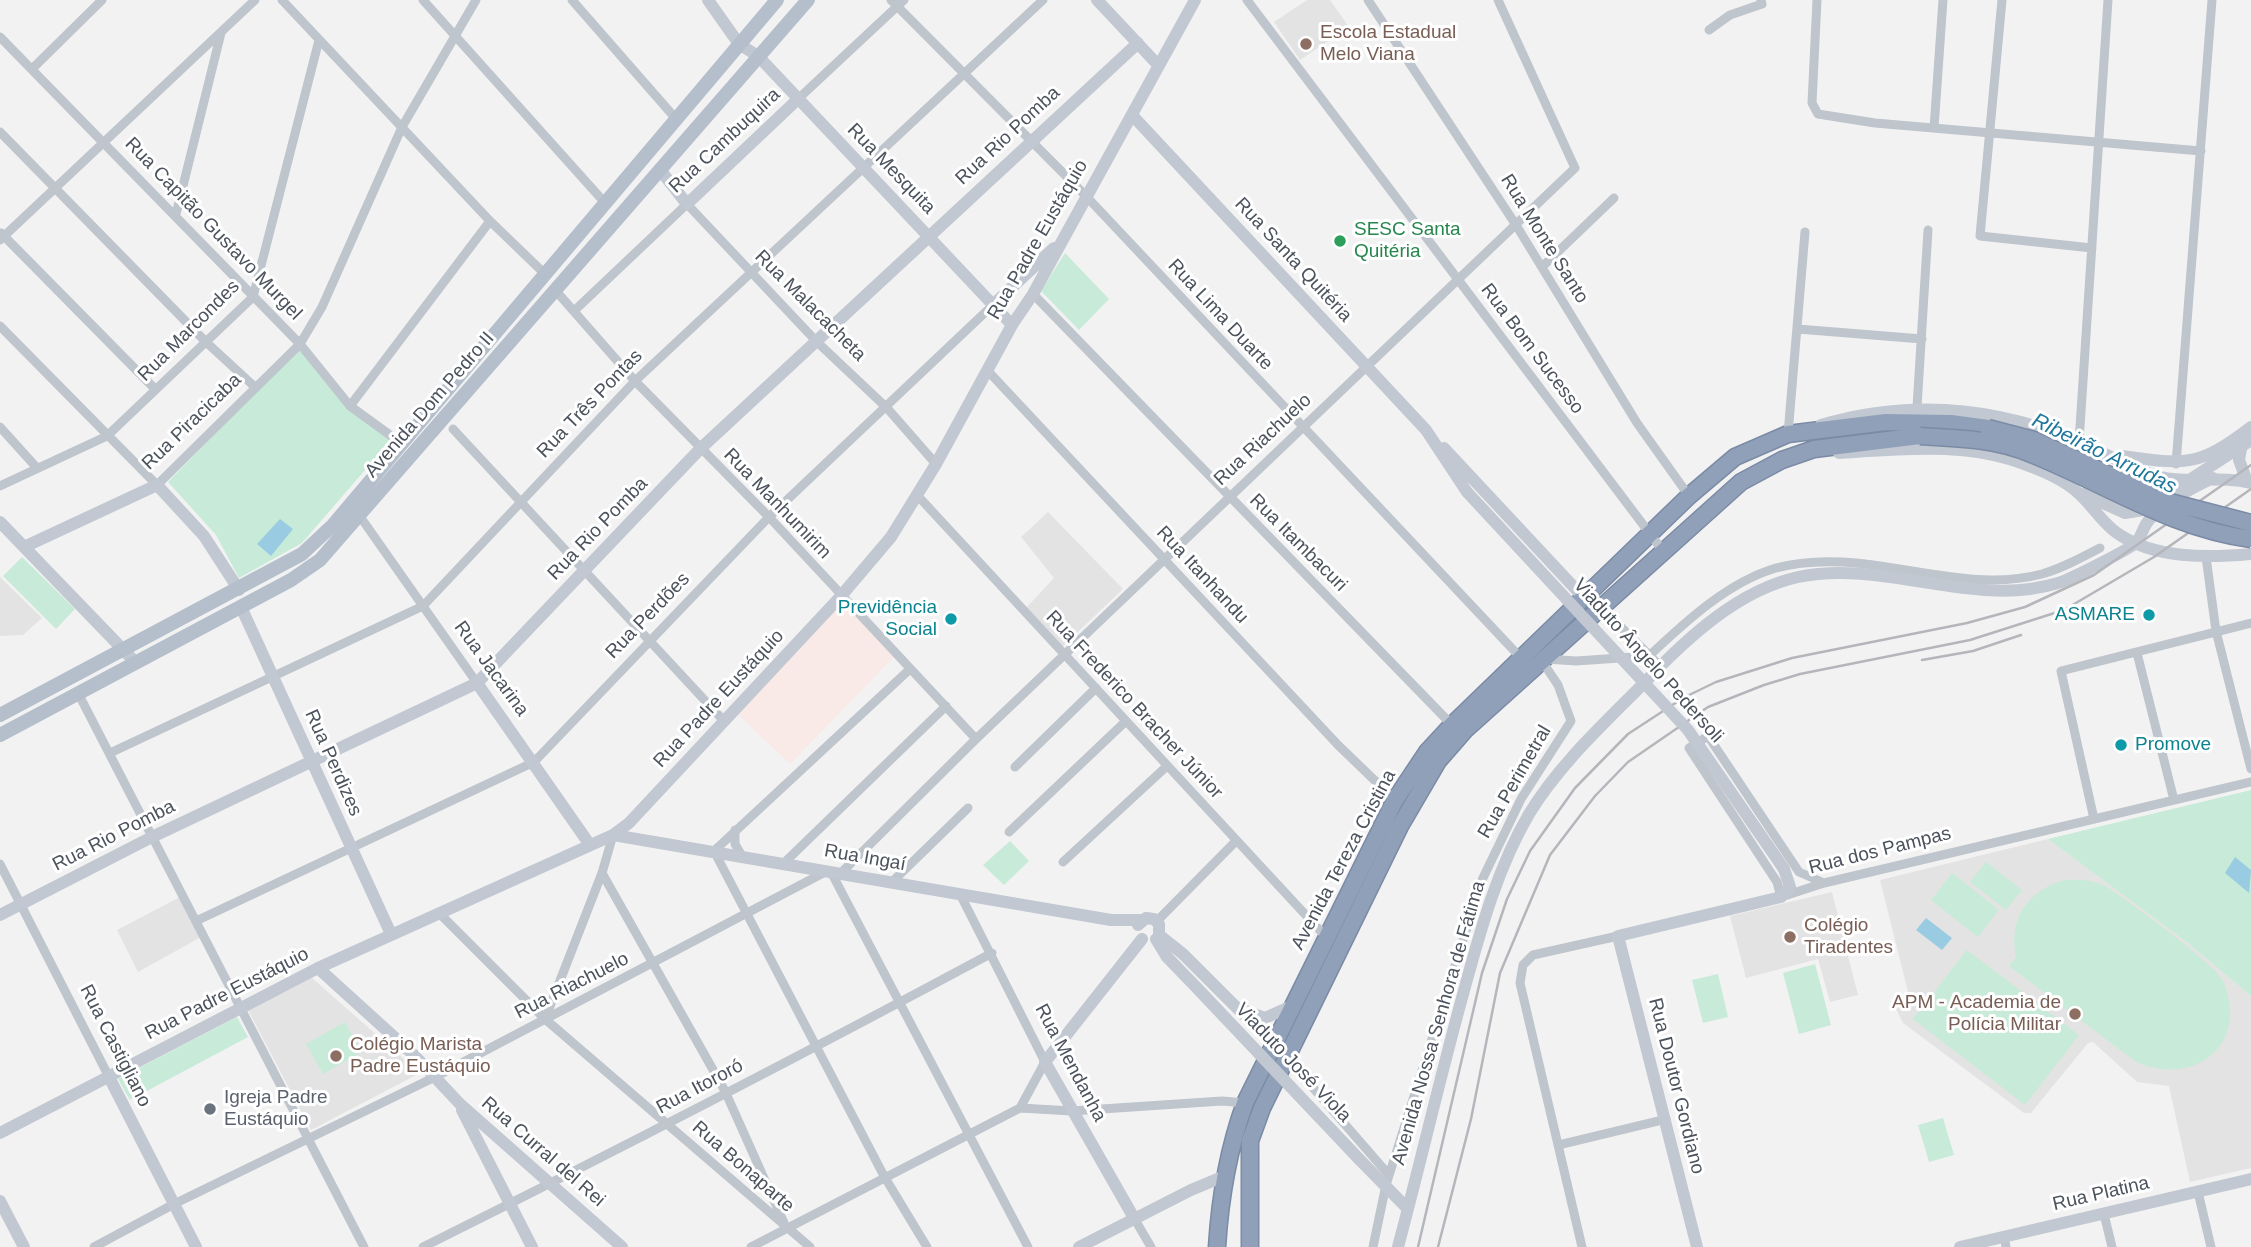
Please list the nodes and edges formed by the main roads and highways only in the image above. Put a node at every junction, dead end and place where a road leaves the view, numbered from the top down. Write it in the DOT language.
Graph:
graph roads {
  1 [pos="777,0"];
  2 [pos="808,0"];
  3 [pos="2251,523"];
  4 [pos="2251,539"];
  5 [pos="0,715"];
  6 [pos="0,735"];
  7 [pos="1217,1247"];
  8 [pos="1250,1247"];
  1 -- 5 [label="main road, Avenida Dom Pedro II"];
  2 -- 6 [label="main road, Avenida Dom Pedro II"];
  3 -- 7 [label="highway, Avenida Tereza Cristina, bridge"];
  4 -- 8 [label="highway, Avenida Tereza Cristina, bridge"];
}
